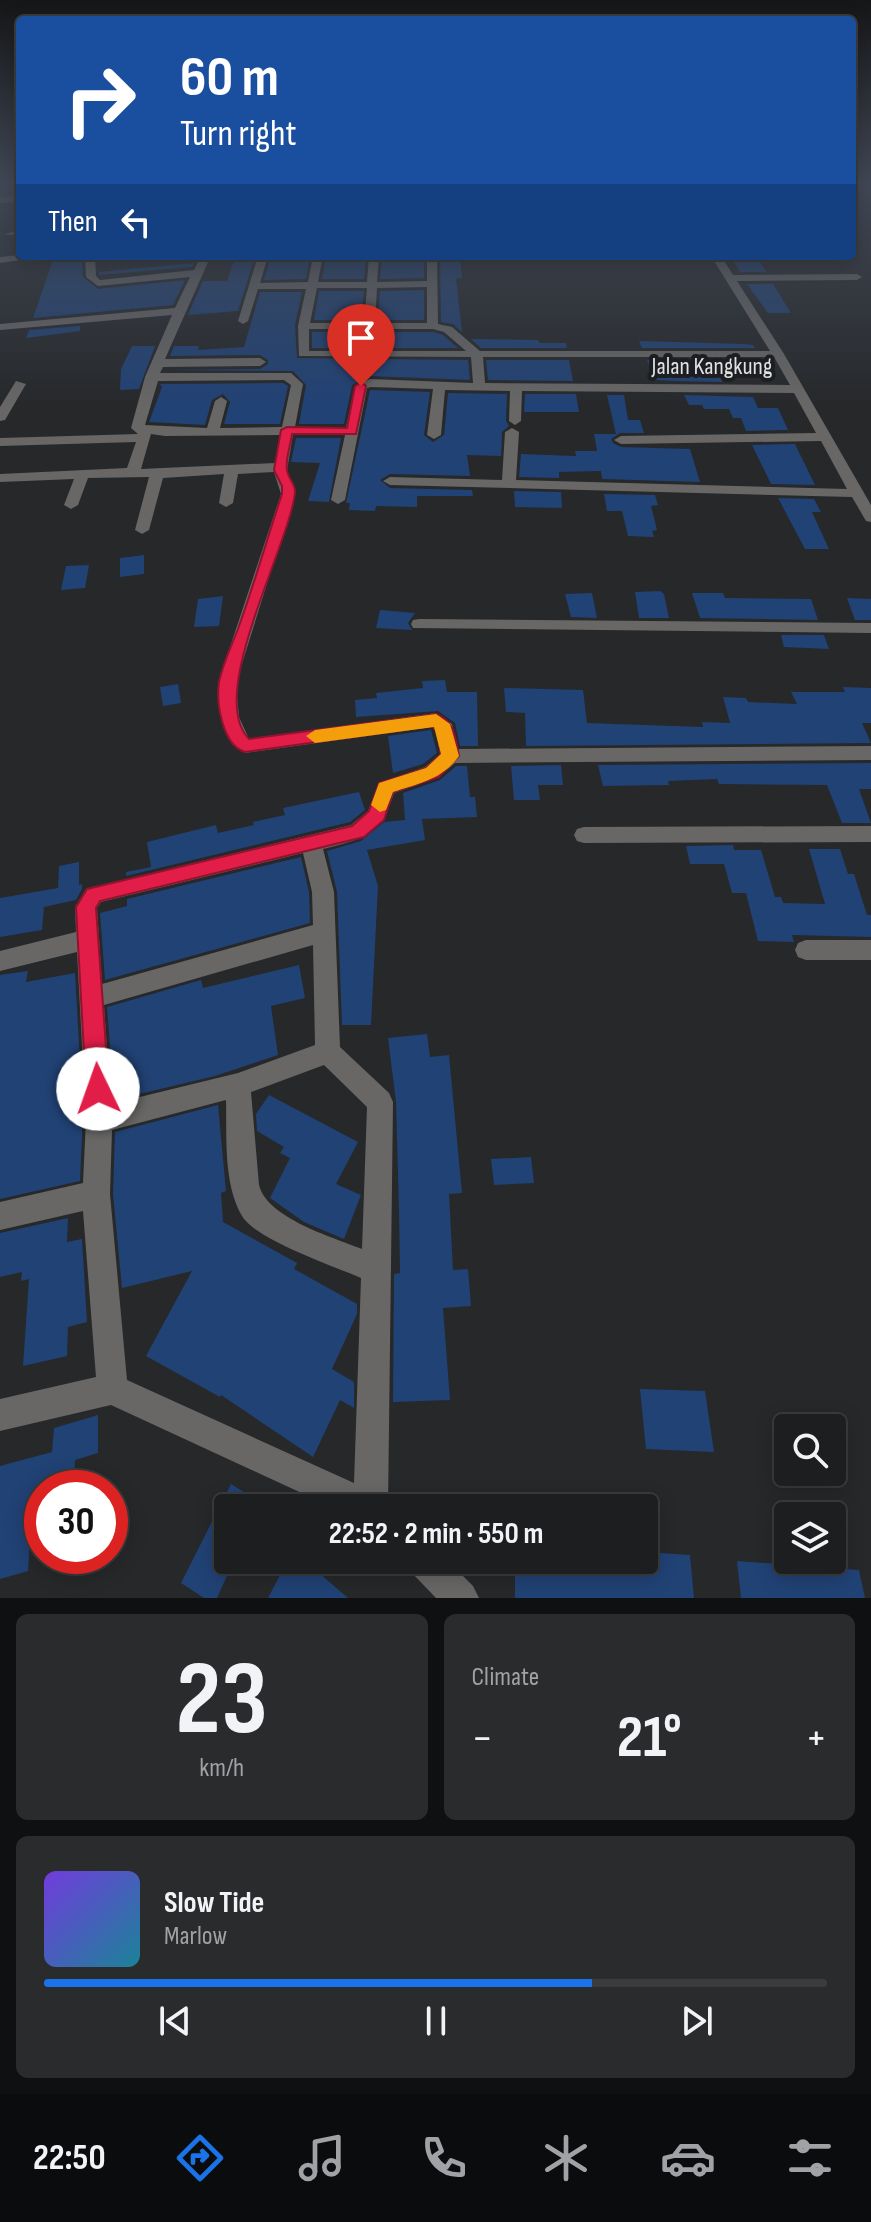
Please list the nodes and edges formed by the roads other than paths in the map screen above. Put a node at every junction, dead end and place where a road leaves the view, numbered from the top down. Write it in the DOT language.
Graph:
graph roads {
  1 [pos="90,260"];
  2 [pos="204,260"];
  3 [pos="262,260"];
  4 [pos="317,260"];
  5 [pos="374,260"];
  6 [pos="432,260"];
  7 [pos="718,260"];
  8 [pos="197,273"];
  9 [pos="857,277"];
  10 [pos="729,278"];
  11 [pos="432,284"];
  12 [pos="371,285"];
  13 [pos="254,286"];
  14 [pos="311,286"];
  15 [pos="179,311"];
  16 [pos="243,321"];
  17 [pos="304,326"];
  18 [pos="369,326"];
  19 [pos="433,326"];
  20 [pos="0,327"];
  21 [pos="477,354"];
  22 [pos="778,354"];
  23 [pos="260,362"];
  24 [pos="160,363"];
  25 [pos="151,377"];
  26 [pos="20,384"];
  27 [pos="439,386"];
  28 [pos="479,386"];
  29 [pos="516,388"];
  30 [pos="796,389"];
  31 [pos="221,401"];
  32 [pos="4,404"];
  33 [pos="0,417"];
  34 [pos="287,430"];
  35 [pos="352,431"];
  36 [pos="212,432"];
  37 [pos="145,434"];
  38 [pos="434,435"];
  39 [pos="823,437"];
  40 [pos="621,440"];
  41 [pos="0,442"];
  42 [pos="281,467"];
  43 [pos="232,469"];
  44 [pos="133,472"];
  45 [pos="83,474"];
  46 [pos="157,474"];
  47 [pos="1,481"];
  48 [pos="390,481"];
  49 [pos="509,484"];
  50 [pos="856,493"];
  51 [pos="338,500"];
  52 [pos="226,503"];
  53 [pos="71,505"];
  54 [pos="871,518"];
  55 [pos="142,530"];
  56 [pos="419,624"];
  57 [pos="871,628"];
  58 [pos="871,753"];
  59 [pos="450,756"];
  60 [pos="871,834"];
  61 [pos="584,835"];
  62 [pos="311,844"];
  63 [pos="324,932"];
  64 [pos="88,939"];
  65 [pos="806,950"];
  66 [pos="871,950"];
  67 [pos="0,961"];
  68 [pos="92,998"];
  69 [pos="328,1052"];
  70 [pos="238,1085"];
  71 [pos="99,1120"];
  72 [pos="96,1194"];
  73 [pos="0,1216"];
  74 [pos="374,1269"];
  75 [pos="112,1389"];
  76 [pos="0,1415"];
  77 [pos="340,1494"];
  78 [pos="370,1494"];
  79 [pos="437,1574"];
  80 [pos="461,1598"];
  1 -- 8 [label="street"];
  2 -- 8 [label="street"];
  3 -- 13 [label="street"];
  4 -- 14 [label="street"];
  5 -- 12 [label="street"];
  6 -- 11 [label="street"];
  7 -- 10 [label="street"];
  8 -- 15 [label="street"];
  9 -- 10 [label="street"];
  10 -- 22 [label="street"];
  11 -- 12 [label="street"];
  11 -- 19 [label="street"];
  12 -- 14 [label="street"];
  12 -- 18 [label="street"];
  13 -- 14 [label="street"];
  13 -- 16 [label="street"];
  14 -- 17 [label="street"];
  15 -- 20 [label="street"];
  15 -- 24 [label="street"];
  17 -- 18 [label="street"];
  17 -- 21 [label="street"];
  18 -- 19 [label="street"];
  19 -- 21 [label="street"];
  21 -- 22 [label="street"];
  21 -- 28 [label="street"];
  22 -- 30 [label="street"];
  23 -- 24 [label="street"];
  24 -- 25 [label="street"];
  25 -- 34 [label="street"];
  25 -- 37 [label="street"];
  26 -- 32 [label="street"];
  27 -- 28 [label="street, Jalan Kangkung"];
  27 -- 35 [label="street, Jalan Kangkung"];
  27 -- 38 [label="street"];
  28 -- 29 [label="street, Jalan Kangkung"];
  29 -- 30 [label="street, Jalan Kangkung"];
  29 -- 49 [label="street"];
  30 -- 39 [label="street, Jalan Kangkung"];
  31 -- 36 [label="street"];
  32 -- 33 [label="street"];
  34 -- 35 [label="street"];
  34 -- 36 [label="street"];
  34 -- 42 [label="street"];
  35 -- 51 [label="street"];
  36 -- 37 [label="street"];
  37 -- 41 [label="street"];
  37 -- 44 [label="street"];
  39 -- 40 [label="street"];
  39 -- 50 [label="street, Jalan Kangkung"];
  42 -- 43 [label="street"];
  42 -- 59 [label="street"];
  43 -- 46 [label="street"];
  43 -- 52 [label="street"];
  44 -- 45 [label="street"];
  44 -- 46 [label="street"];
  45 -- 47 [label="street"];
  45 -- 53 [label="street"];
  46 -- 55 [label="street"];
  48 -- 49 [label="street"];
  49 -- 50 [label="street"];
  50 -- 54 [label="street, Jalan Kangkung"];
  56 -- 57 [label="street"];
  58 -- 59 [label="street"];
  59 -- 62 [label="street"];
  60 -- 61 [label="street"];
  62 -- 63 [label="street"];
  62 -- 64 [label="street"];
  63 -- 68 [label="street"];
  63 -- 69 [label="street"];
  64 -- 67 [label="street"];
  64 -- 68 [label="street"];
  65 -- 66 [label="street"];
  68 -- 71 [label="street"];
  69 -- 70 [label="street"];
  69 -- 74 [label="street"];
  70 -- 71 [label="street"];
  70 -- 74 [label="street"];
  71 -- 72 [label="street"];
  72 -- 73 [label="street"];
  72 -- 75 [label="street"];
  74 -- 78 [label="street"];
  75 -- 76 [label="street"];
  75 -- 77 [label="street"];
  79 -- 80 [label="street"];
}
